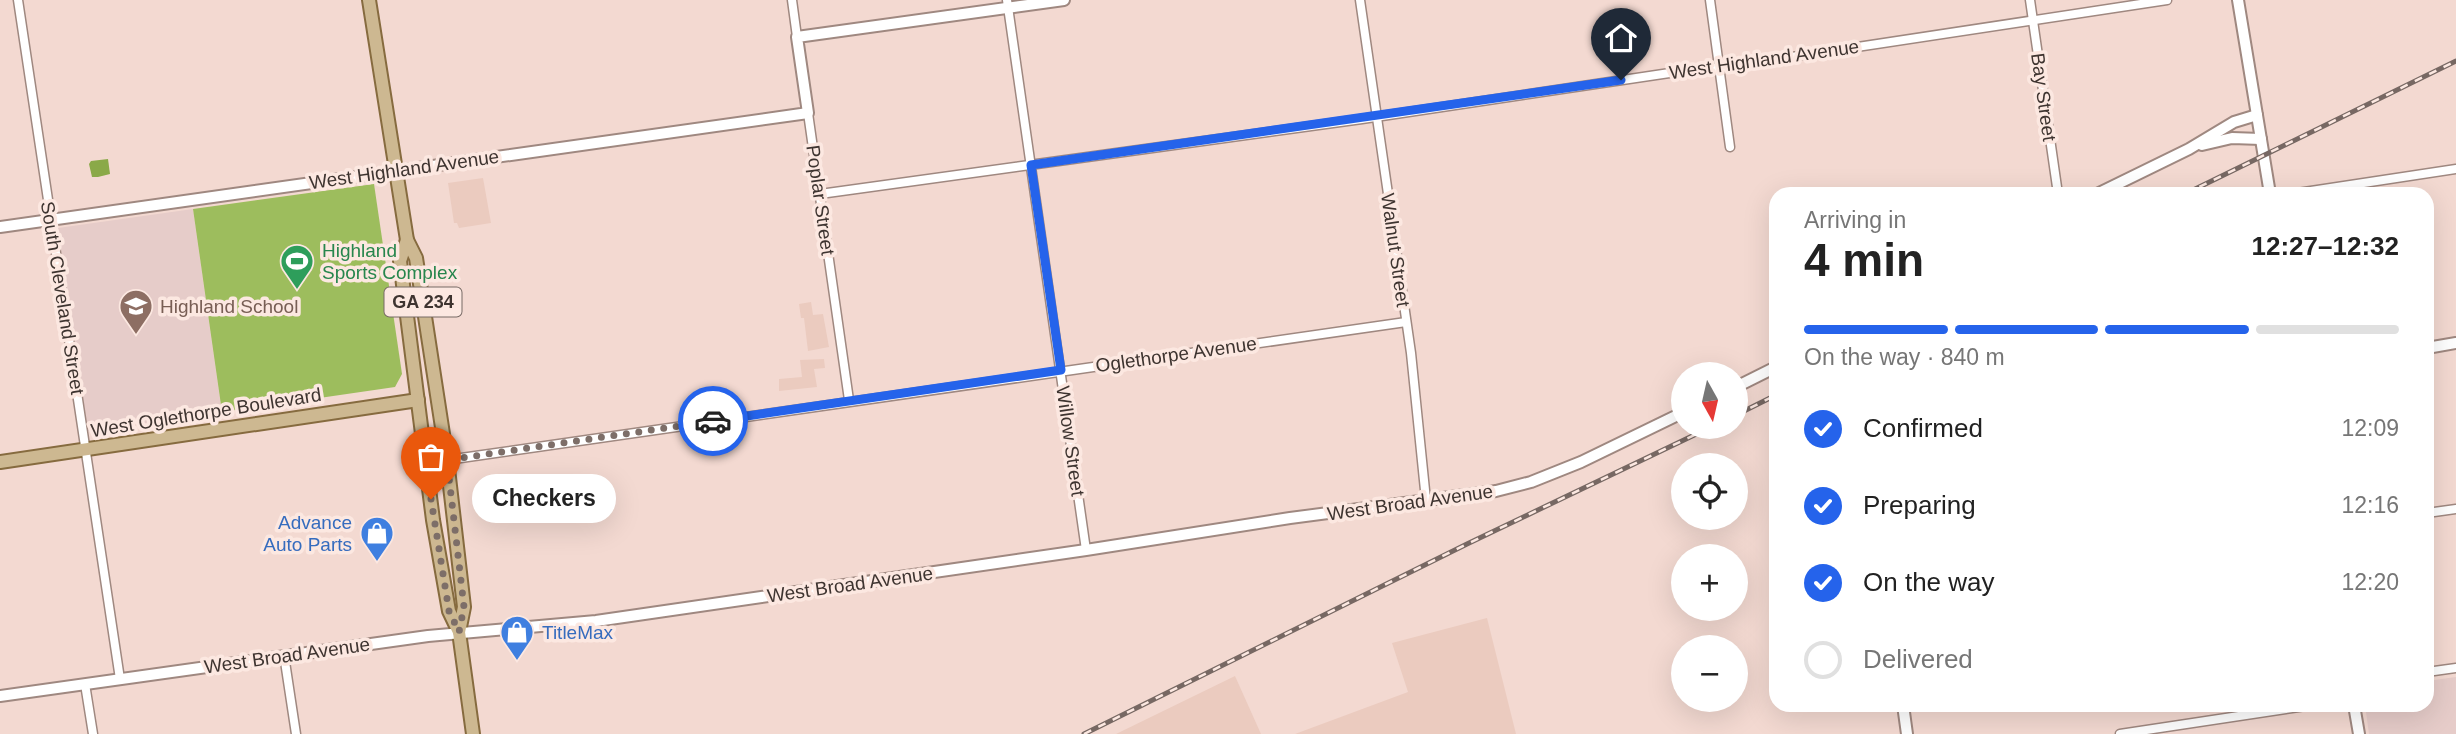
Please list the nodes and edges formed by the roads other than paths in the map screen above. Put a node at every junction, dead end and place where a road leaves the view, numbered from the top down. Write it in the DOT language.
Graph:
graph roads {
  1 [pos="18,0"];
  2 [pos="369,0"];
  3 [pos="792,0"];
  4 [pos="1063,0"];
  5 [pos="1360,0"];
  6 [pos="1710,0"];
  7 [pos="2031,0"];
  8 [pos="2167,0"];
  9 [pos="2238,0"];
  10 [pos="1007,4"];
  11 [pos="2033,19"];
  12 [pos="797,37"];
  13 [pos="1719,68"];
  14 [pos="808,113"];
  15 [pos="2257,115"];
  16 [pos="1376,116"];
  17 [pos="2261,139"];
  18 [pos="1730,147"];
  19 [pos="2189,149"];
  20 [pos="1031,165"];
  21 [pos="396,169"];
  22 [pos="2456,169"];
  23 [pos="2057,187"];
  24 [pos="2111,187"];
  25 [pos="2269,187"];
  26 [pos="2337,187"];
  27 [pos="820,194"];
  28 [pos="51,219"];
  29 [pos="0,227"];
  30 [pos="407,240"];
  31 [pos="1406,322"];
  32 [pos="2456,343"];
  33 [pos="2434,347"];
  34 [pos="433,367"];
  35 [pos="1061,370"];
  36 [pos="1769,370"];
  37 [pos="1748,381"];
  38 [pos="418,400"];
  39 [pos="849,400"];
  40 [pos="1671,418"];
  41 [pos="443,433"];
  42 [pos="86,450"];
  43 [pos="447,460"];
  44 [pos="0,462"];
  45 [pos="1426,500"];
  46 [pos="2456,509"];
  47 [pos="2434,512"];
  48 [pos="1086,550"];
  49 [pos="459,632"];
  50 [pos="284,655"];
  51 [pos="2456,667"];
  52 [pos="2434,671"];
  53 [pos="120,679"];
  54 [pos="85,684"];
  55 [pos="0,696"];
  56 [pos="1904,712"];
  57 [pos="2266,712"];
  58 [pos="2355,712"];
  59 [pos="93,734"];
  60 [pos="296,734"];
  61 [pos="474,734"];
  62 [pos="1907,734"];
  63 [pos="2120,734"];
  64 [pos="2359,734"];
  1 -- 28 [label="street, South Cleveland Street"];
  2 -- 21 [label="main road, GA 234"];
  3 -- 12 [label="street, Poplar Street"];
  4 -- 10 [label="street"];
  5 -- 16 [label="street, Walnut Street"];
  6 -- 13 [label="street"];
  7 -- 11 [label="street, Bay Street"];
  8 -- 11 [label="street, West Highland Avenue"];
  9 -- 15 [label="street"];
  10 -- 12 [label="street"];
  10 -- 20 [label="street, Willow Street"];
  11 -- 13 [label="street, West Highland Avenue"];
  11 -- 23 [label="street, Bay Street"];
  12 -- 14 [label="street, Poplar Street"];
  13 -- 16 [label="street, West Highland Avenue"];
  13 -- 18 [label="street"];
  14 -- 21 [label="street, West Highland Avenue"];
  14 -- 27 [label="street, Poplar Street"];
  15 -- 17 [label="street"];
  15 -- 19 [label="street"];
  16 -- 20 [label="street, West Highland Avenue"];
  16 -- 31 [label="street, Walnut Street"];
  17 -- 19 [label="street"];
  17 -- 25 [label="street"];
  19 -- 24 [label="street"];
  20 -- 27 [label="street, West Highland Avenue"];
  20 -- 35 [label="street, Willow Street"];
  21 -- 28 [label="street, West Highland Avenue"];
  21 -- 30 [label="main road, GA 234"];
  22 -- 26 [label="street"];
  27 -- 39 [label="street, Poplar Street"];
  28 -- 29 [label="street, West Highland Avenue"];
  28 -- 42 [label="street, South Cleveland Street"];
  30 -- 34 [label="main road, GA 234"];
  30 -- 38 [label="main road, GA 234"];
  31 -- 35 [label="street, Oglethorpe Avenue"];
  31 -- 45 [label="street, Walnut Street"];
  32 -- 33 [label="street"];
  34 -- 38 [label="main road"];
  34 -- 41 [label="main road, GA 234"];
  35 -- 39 [label="street, Oglethorpe Avenue"];
  35 -- 48 [label="street, Willow Street"];
  36 -- 37 [label="street"];
  38 -- 41 [label="main road"];
  38 -- 42 [label="main road, West Oglethorpe Boulevard"];
  38 -- 49 [label="main road"];
  39 -- 43 [label="street, Oglethorpe Avenue"];
  40 -- 45 [label="street, West Broad Avenue"];
  41 -- 43 [label="main road"];
  42 -- 44 [label="main road, West Oglethorpe Boulevard"];
  42 -- 53 [label="street, South Cleveland Street"];
  43 -- 49 [label="main road"];
  45 -- 48 [label="street, West Broad Avenue"];
  46 -- 47 [label="street"];
  48 -- 49 [label="street, West Broad Avenue"];
  49 -- 50 [label="street, West Broad Avenue"];
  49 -- 61 [label="main road"];
  50 -- 53 [label="street, West Broad Avenue"];
  50 -- 60 [label="street"];
  51 -- 52 [label="street"];
  53 -- 54 [label="street, West Broad Avenue"];
  54 -- 55 [label="street, West Broad Avenue"];
  54 -- 59 [label="street"];
  56 -- 62 [label="street"];
  57 -- 63 [label="street"];
  58 -- 64 [label="street"];
}
